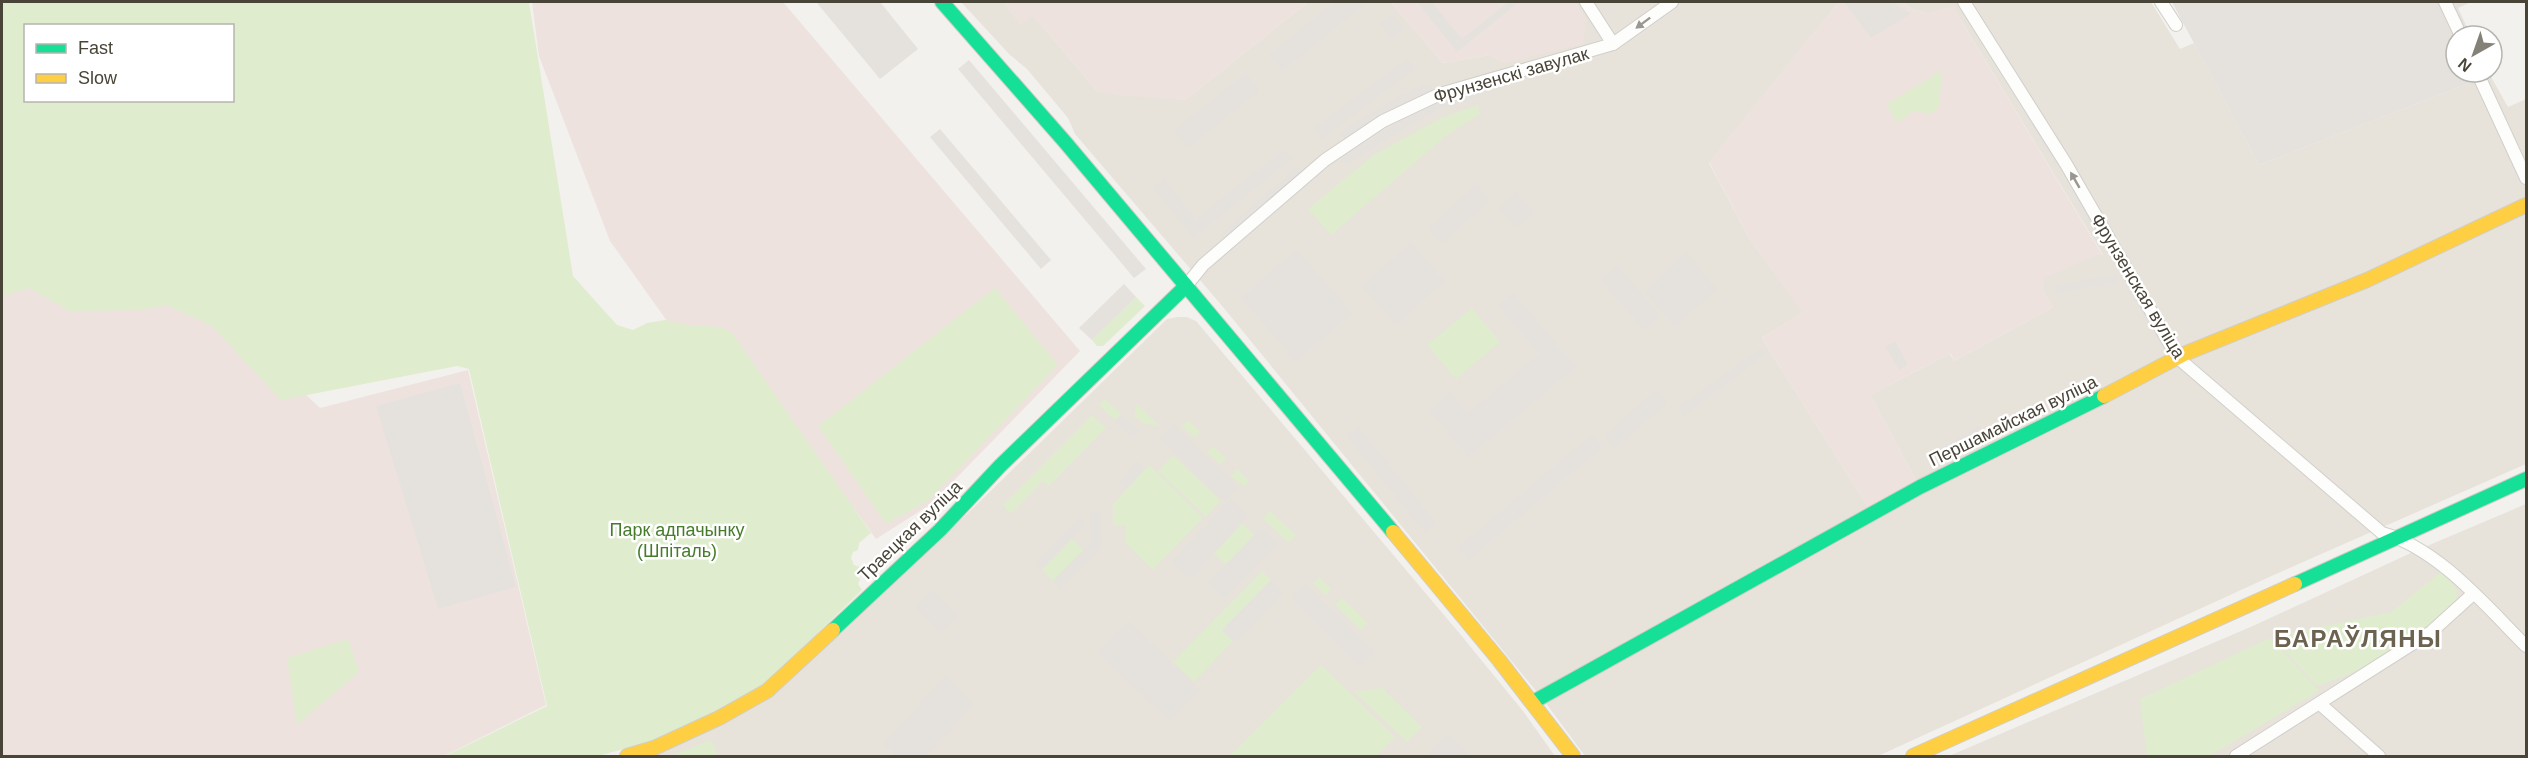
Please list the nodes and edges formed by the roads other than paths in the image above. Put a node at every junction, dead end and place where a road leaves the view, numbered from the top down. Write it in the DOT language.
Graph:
graph roads {
  1 [pos="942,2"];
  2 [pos="1586,2"];
  3 [pos="1672,2"];
  4 [pos="1964,2"];
  5 [pos="2161,2"];
  6 [pos="2445,2"];
  7 [pos="2455,24"];
  8 [pos="2176,25"];
  9 [pos="1613,44"];
  10 [pos="2483,84"];
  11 [pos="2526,178"];
  12 [pos="2526,205"];
  13 [pos="1186,286"];
  14 [pos="2178,358"];
  15 [pos="2526,479"];
  16 [pos="2400,538"];
  17 [pos="2473,594"];
  18 [pos="2526,646"];
  19 [pos="1533,702"];
  20 [pos="2320,704"];
  21 [pos="627,756"];
  22 [pos="1573,756"];
  23 [pos="1913,756"];
  24 [pos="2236,756"];
  25 [pos="2379,756"];
  1 -- 13 [label="street"];
  2 -- 9 [label="street"];
  3 -- 9 [label="street, Фрунзенскі завулак, one-way"];
  14 -- 4 [label="street, Фрунзенская вуліца, one-way"];
  5 -- 8 [label="street"];
  6 -- 7 [label="street"];
  9 -- 13 [label="street, Фрунзенскі завулак"];
  10 -- 11 [label="street"];
  12 -- 14 [label="street, Першамайская вуліца"];
  13 -- 19 [label="street"];
  13 -- 21 [label="street, Траецкая вуліца"];
  14 -- 16 [label="street, Фрунзенская вуліца"];
  14 -- 19 [label="street, Першамайская вуліца"];
  15 -- 16 [label="street"];
  16 -- 17 [label="street, Фрунзенская вуліца"];
  16 -- 23 [label="street"];
  17 -- 18 [label="street, Фрунзенская вуліца"];
  17 -- 20 [label="street"];
  19 -- 22 [label="street"];
  20 -- 24 [label="street"];
  20 -- 25 [label="street"];
}
